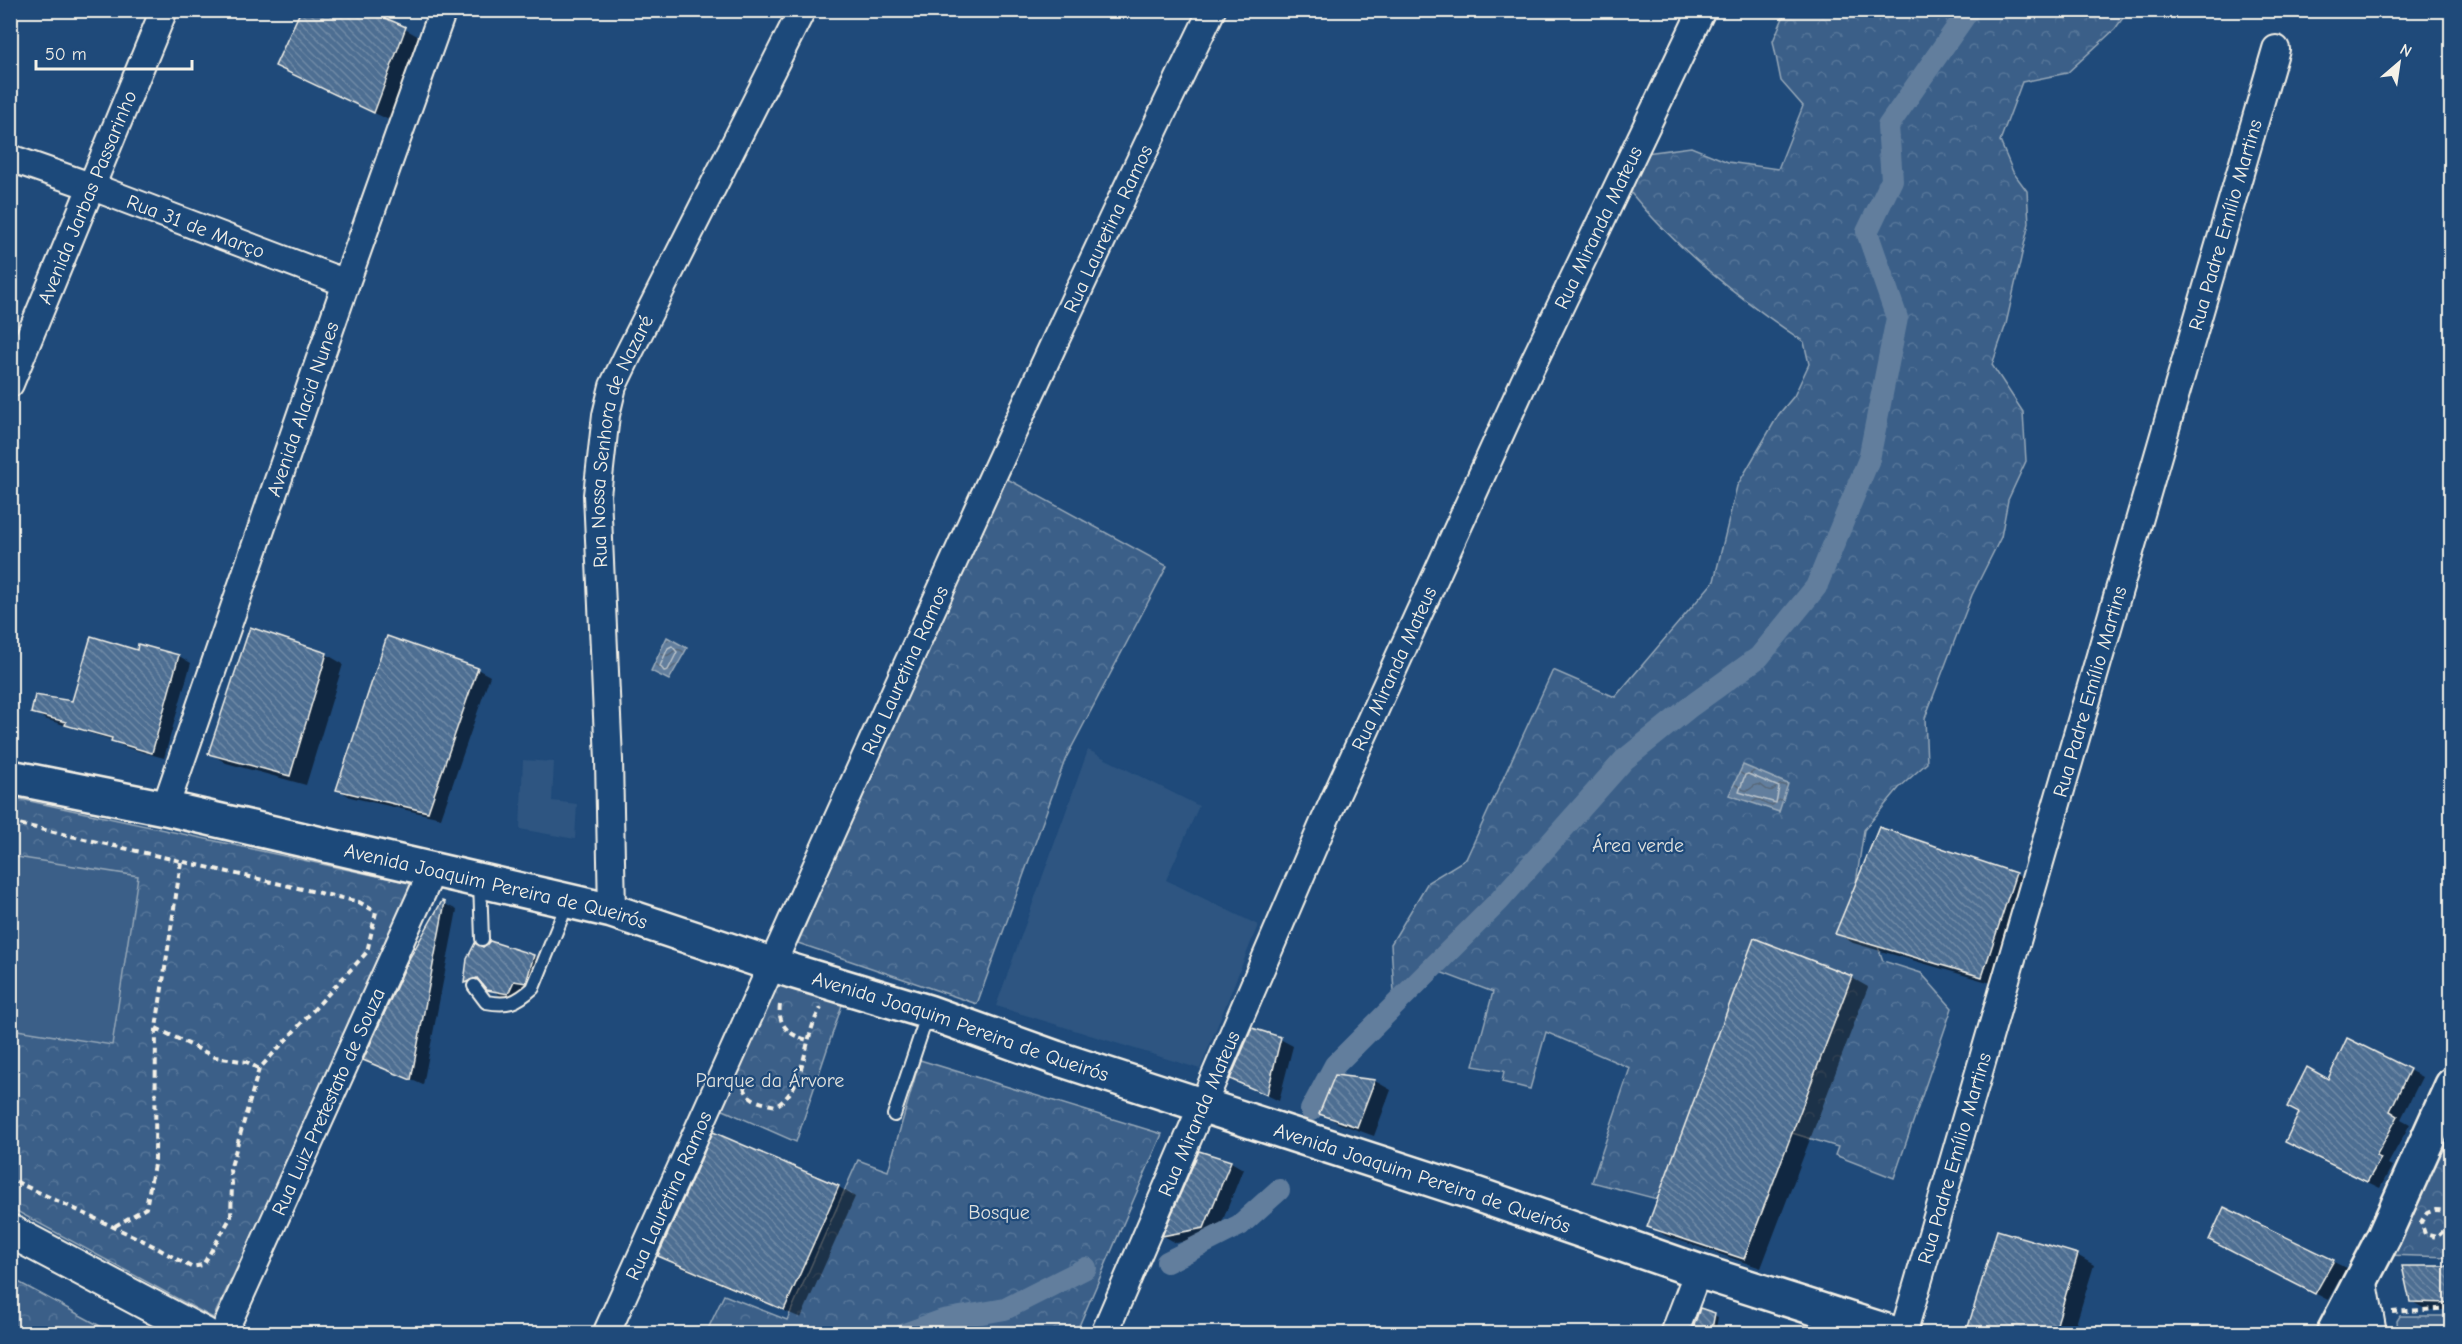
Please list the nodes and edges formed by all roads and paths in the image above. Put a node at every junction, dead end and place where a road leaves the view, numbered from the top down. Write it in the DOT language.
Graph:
graph roads {
  1 [pos="164,10"];
  2 [pos="442,10"];
  3 [pos="802,10"];
  4 [pos="1212,10"];
  5 [pos="1702,10"];
  6 [pos="2276,49"];
  7 [pos="10,158"];
  8 [pos="93,187"];
  9 [pos="346,283"];
  10 [pos="10,384"];
  11 [pos="10,777"];
  12 [pos="165,808"];
  13 [pos="10,822"];
  14 [pos="181,862"];
  15 [pos="433,868"];
  16 [pos="480,880"];
  17 [pos="568,901"];
  18 [pos="612,911"];
  19 [pos="482,939"];
  20 [pos="782,967"];
  21 [pos="836,984"];
  22 [pos="474,986"];
  23 [pos="928,1012"];
  24 [pos="156,1028"];
  25 [pos="808,1040"];
  26 [pos="730,1060"];
  27 [pos="259,1069"];
  28 [pos="2449,1097"];
  29 [pos="1202,1105"];
  30 [pos="894,1115"];
  31 [pos="10,1179"];
  32 [pos="2451,1211"];
  33 [pos="114,1227"];
  34 [pos="10,1231"];
  35 [pos="1698,1272"];
  36 [pos="2361,1283"];
  37 [pos="2451,1308"];
  38 [pos="2379,1323"];
  39 [pos="204,1334"];
  40 [pos="223,1334"];
  41 [pos="606,1334"];
  42 [pos="1104,1334"];
  43 [pos="1674,1334"];
  44 [pos="1896,1334"];
  45 [pos="1903,1334"];
  46 [pos="2333,1334"];
  1 -- 8 [label="street, Avenida Jarbas Passarinho"];
  2 -- 9 [label="street, Avenida Alacid Nunes"];
  3 -- 18 [label="street, Rua Nossa Senhora de Nazaré"];
  4 -- 20 [label="street, Rua Lauretina Ramos"];
  5 -- 29 [label="street, Rua Miranda Mateus"];
  6 -- 45 [label="street, Rua Padre Emílio Martins"];
  7 -- 8 [label="street, Rua 31 de Março"];
  8 -- 9 [label="street, Rua 31 de Março"];
  8 -- 10 [label="street, Avenida Jarbas Passarinho"];
  9 -- 12 [label="street, Avenida Alacid Nunes"];
  11 -- 12 [label="main road, Avenida Joaquim Pereira de Queirós"];
  12 -- 15 [label="main road, Avenida Joaquim Pereira de Queirós"];
  13 -- 14 [label="path"];
  14 -- 24 [label="path"];
  14 -- 27 [label="path"];
  15 -- 16 [label="main road, Avenida Joaquim Pereira de Queirós"];
  15 -- 40 [label="street, Rua Luiz Pretestato de Souza"];
  16 -- 17 [label="main road, Avenida Joaquim Pereira de Queirós"];
  16 -- 19 [label="lane"];
  17 -- 18 [label="main road, Avenida Joaquim Pereira de Queirós"];
  17 -- 22 [label="lane"];
  18 -- 20 [label="main road, Avenida Joaquim Pereira de Queirós"];
  20 -- 21 [label="main road, Avenida Joaquim Pereira de Queirós"];
  20 -- 25 [label="path"];
  20 -- 26 [label="street, Rua Lauretina Ramos"];
  21 -- 23 [label="main road, Avenida Joaquim Pereira de Queirós"];
  21 -- 25 [label="path"];
  23 -- 29 [label="main road, Avenida Joaquim Pereira de Queirós"];
  23 -- 30 [label="lane"];
  24 -- 27 [label="path"];
  24 -- 33 [label="path"];
  25 -- 26 [label="path"];
  26 -- 41 [label="street, Rua Lauretina Ramos"];
  27 -- 33 [label="path"];
  28 -- 36 [label="main road"];
  29 -- 35 [label="main road, Avenida Joaquim Pereira de Queirós"];
  29 -- 42 [label="street, Rua Miranda Mateus"];
  31 -- 33 [label="path"];
  32 -- 32 [label="path"];
  34 -- 39 [label="street"];
  35 -- 43 [label="street"];
  35 -- 44 [label="main road, Avenida Joaquim Pereira de Queirós"];
  36 -- 38 [label="street"];
  36 -- 46 [label="main road"];
  37 -- 38 [label="path"];
}
